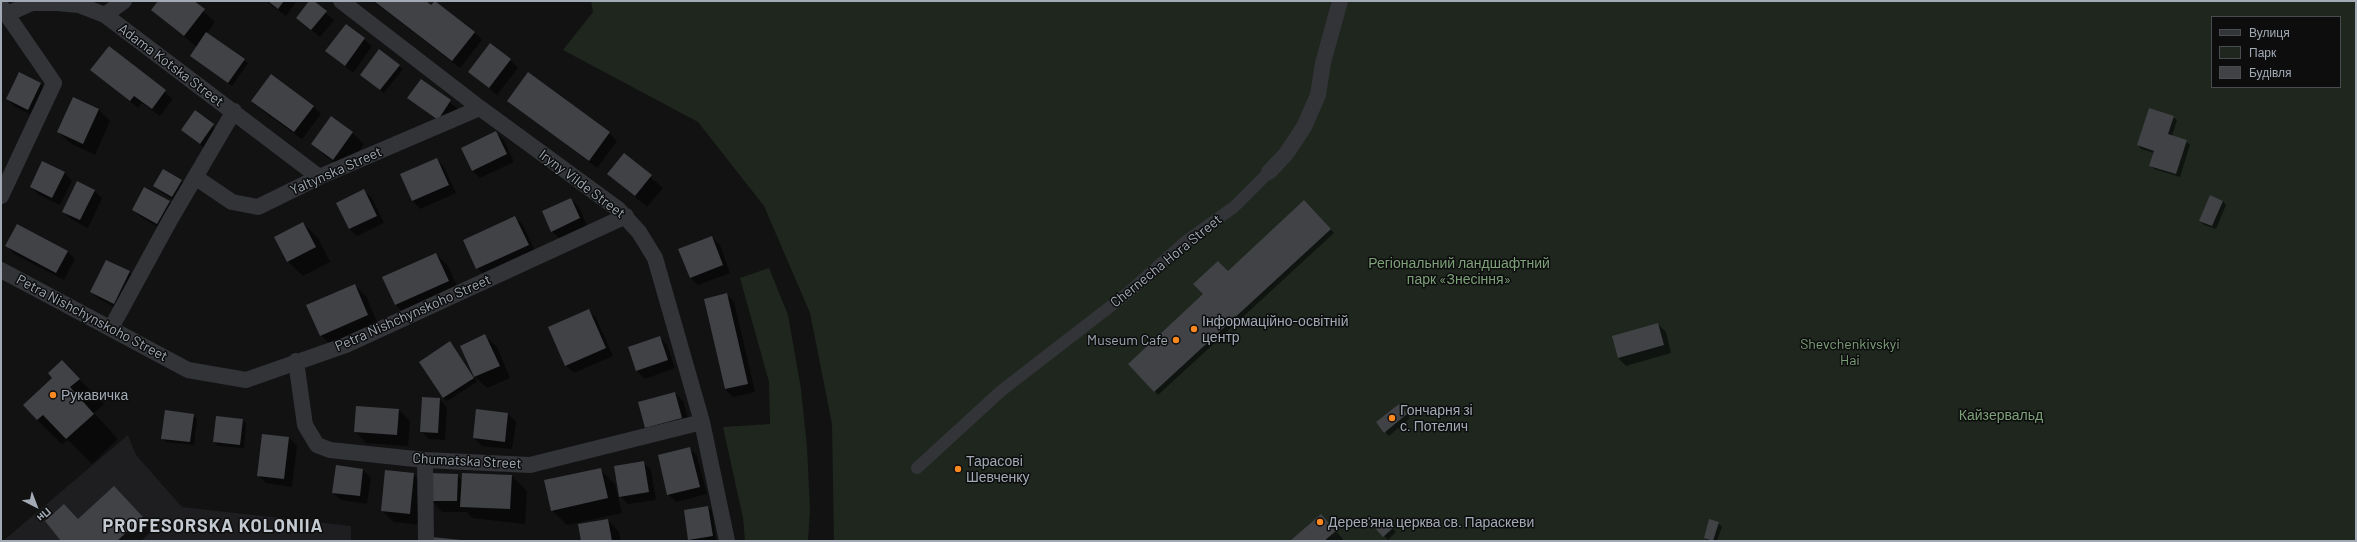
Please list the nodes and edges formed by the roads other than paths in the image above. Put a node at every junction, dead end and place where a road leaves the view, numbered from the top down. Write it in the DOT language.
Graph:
graph roads {
  1 [pos="124,1"];
  2 [pos="341,1"];
  3 [pos="1340,1"];
  4 [pos="4,10"];
  5 [pos="105,15"];
  6 [pos="480,108"];
  7 [pos="234,111"];
  8 [pos="1269,172"];
  9 [pos="195,177"];
  10 [pos="319,177"];
  11 [pos="1,196"];
  12 [pos="626,216"];
  13 [pos="1,270"];
  14 [pos="111,328"];
  15 [pos="296,361"];
  16 [pos="702,422"];
  17 [pos="426,460"];
  18 [pos="916,468"];
  19 [pos="426,541"];
  20 [pos="727,541"];
  1 -- 5 [label="street"];
  2 -- 6 [label="street, Iryny Vilde Street"];
  3 -- 8 [label="street, Chernecha Hora Street"];
  4 -- 5 [label="street, Adama Kotska Street"];
  4 -- 11 [label="street"];
  5 -- 7 [label="street, Adama Kotska Street"];
  6 -- 10 [label="street, Yaltynska Street"];
  6 -- 12 [label="street, Iryny Vilde Street"];
  7 -- 9 [label="street"];
  7 -- 10 [label="street, Adama Kotska Street"];
  8 -- 18 [label="street, Chernecha Hora Street"];
  9 -- 10 [label="street, Yaltynska Street"];
  9 -- 14 [label="street"];
  12 -- 15 [label="street, Petra Nishchynskoho Street"];
  12 -- 16 [label="street, Iryny Vilde Street"];
  13 -- 14 [label="street, Petra Nishchynskoho Street"];
  14 -- 15 [label="street, Petra Nishchynskoho Street"];
  15 -- 17 [label="street, Chumatska Street"];
  16 -- 17 [label="street, Chumatska Street"];
  16 -- 20 [label="street, Iryny Vilde Street"];
  17 -- 19 [label="street"];
}
